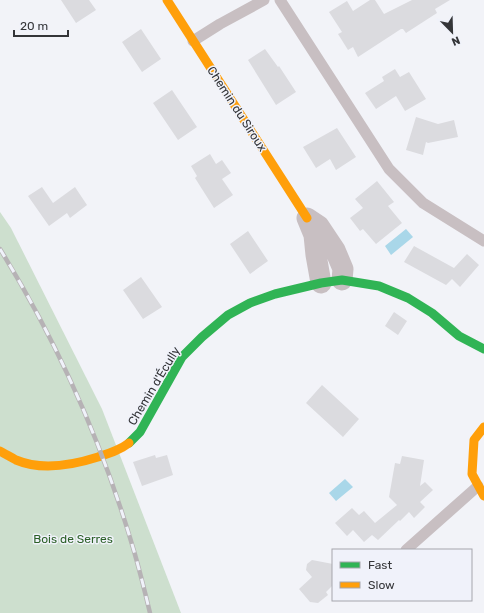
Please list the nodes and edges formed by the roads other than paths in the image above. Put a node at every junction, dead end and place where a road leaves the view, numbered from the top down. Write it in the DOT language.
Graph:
graph roads {
  1 [pos="166,0"];
  2 [pos="264,0"];
  3 [pos="280,0"];
  4 [pos="193,41"];
  5 [pos="307,218"];
  6 [pos="484,242"];
  7 [pos="342,280"];
  8 [pos="321,283"];
  9 [pos="432,314"];
  10 [pos="457,323"];
  11 [pos="484,349"];
  12 [pos="484,427"];
  13 [pos="0,451"];
  14 [pos="478,486"];
  15 [pos="484,496"];
  16 [pos="407,549"];
  1 -- 4 [label="street, Chemin du Siroux"];
  2 -- 4 [label="lane"];
  3 -- 6 [label="lane"];
  4 -- 5 [label="street, Chemin du Siroux"];
  5 -- 7 [label="street, Chemin du Siroux"];
  5 -- 8 [label="street, Chemin du Siroux"];
  7 -- 8 [label="street, Chemin d'Écully"];
  7 -- 9 [label="street, Chemin d'Écully"];
  8 -- 13 [label="street, Chemin d'Écully"];
  9 -- 10 [label="street, Chemin d'Écully"];
  9 -- 11 [label="street, Chemin d'Écully"];
  12 -- 14 [label="street"];
  14 -- 15 [label="street"];
  14 -- 16 [label="lane"];
}
